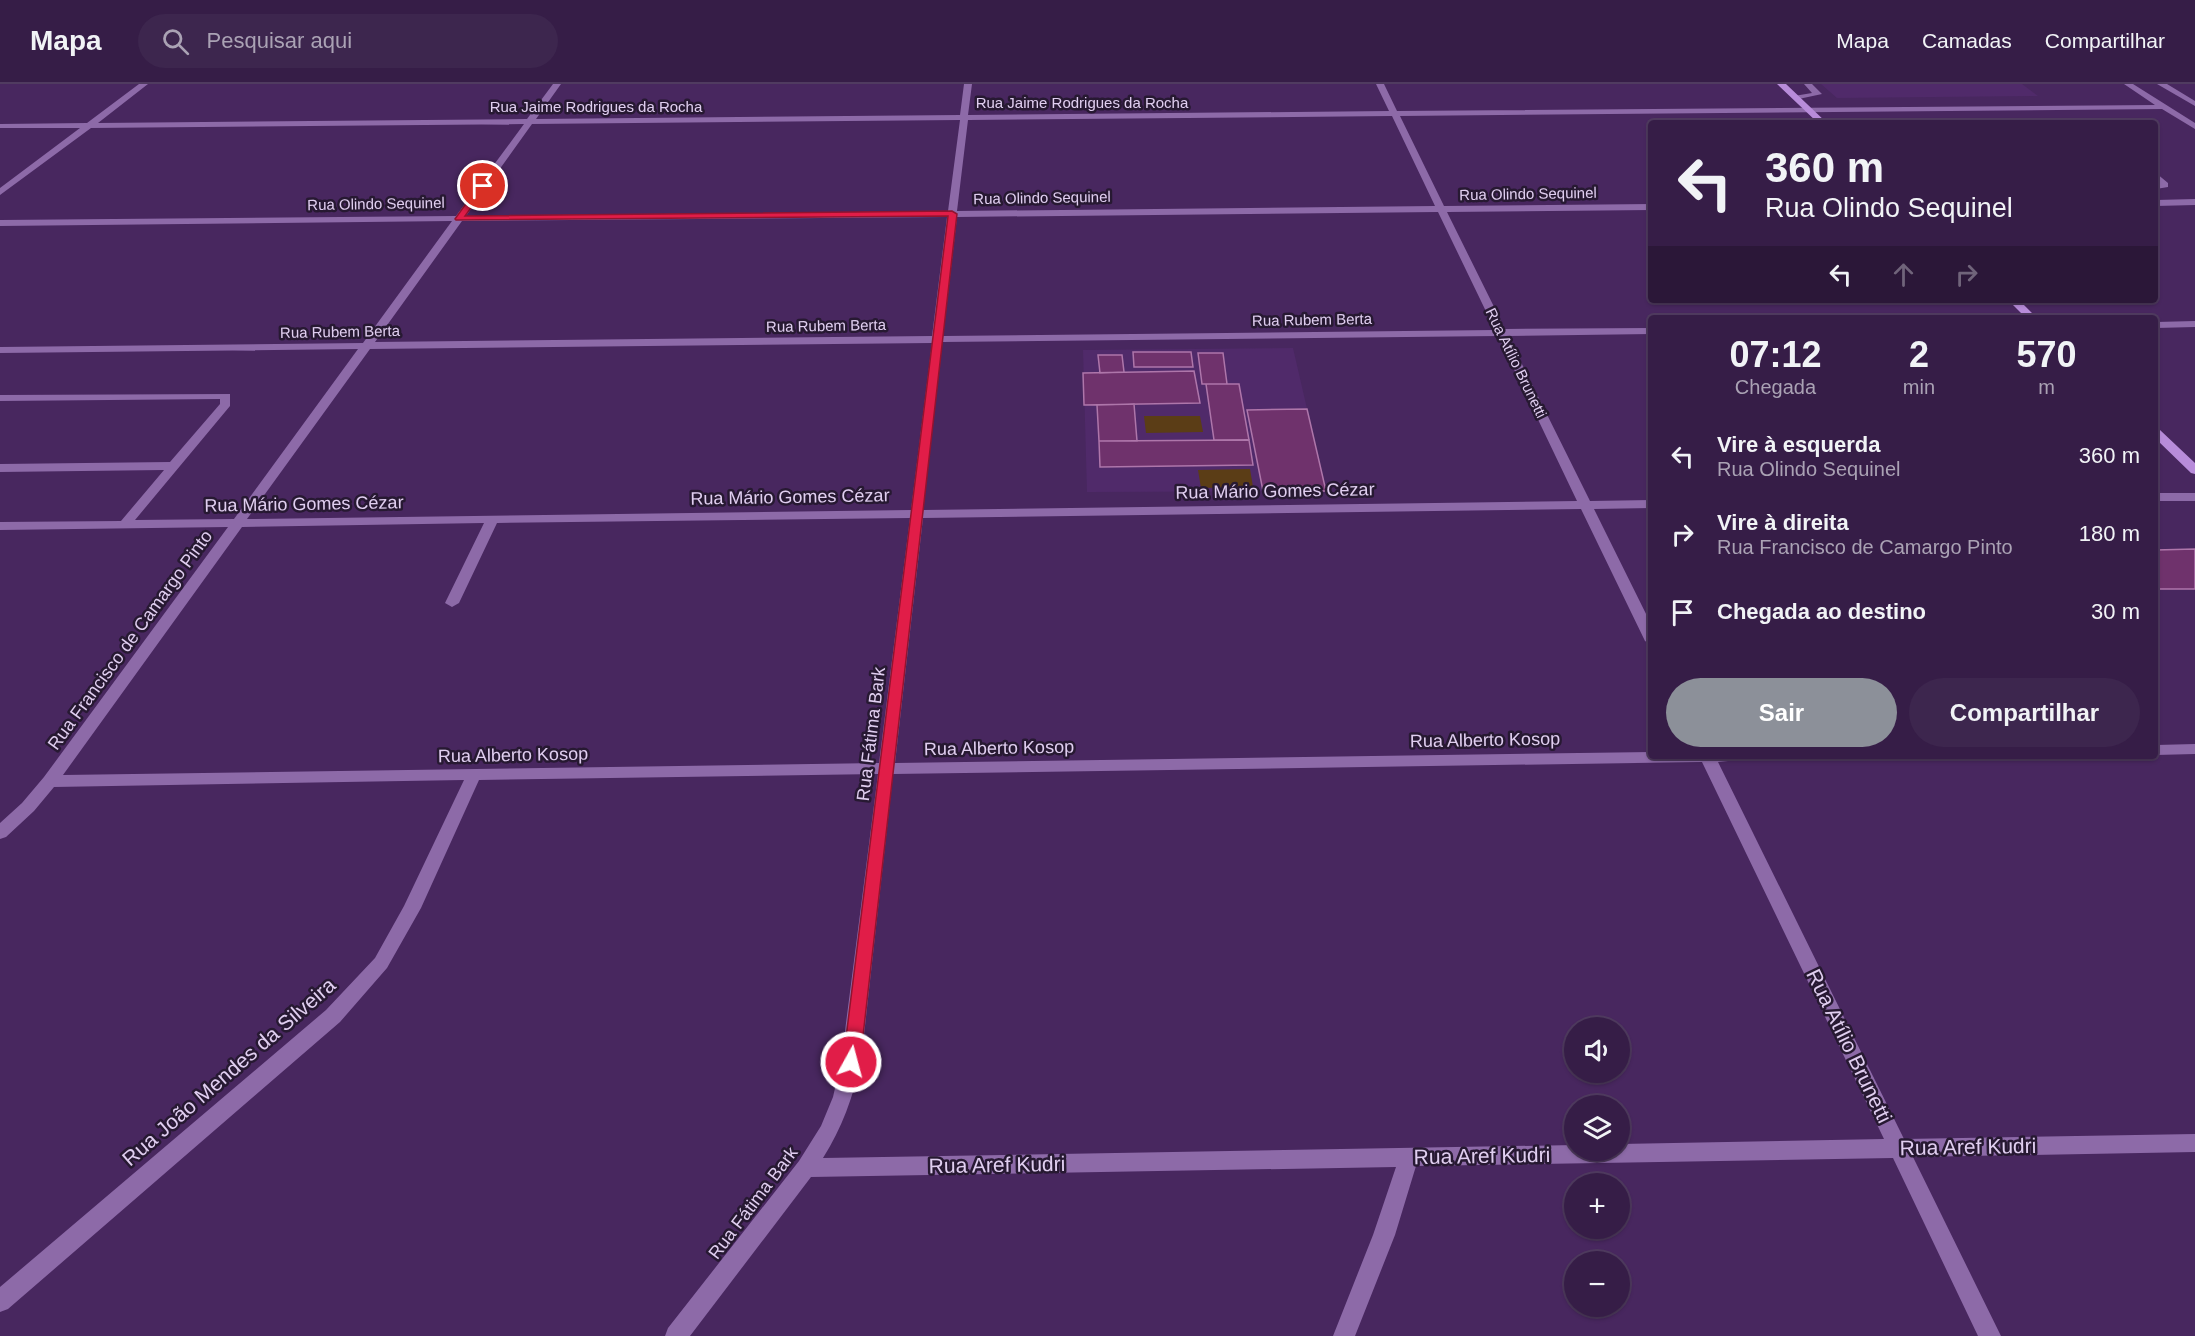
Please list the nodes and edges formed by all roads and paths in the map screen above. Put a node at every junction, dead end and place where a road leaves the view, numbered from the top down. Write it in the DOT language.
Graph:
graph roads {
  1 [pos="144,84"];
  2 [pos="557,84"];
  3 [pos="968,84"];
  4 [pos="1380,84"];
  5 [pos="1781,84"];
  6 [pos="1808,84"];
  7 [pos="2128,84"];
  8 [pos="2158,87"];
  9 [pos="1797,98"];
  10 [pos="2195,104"];
  11 [pos="2163,107"];
  12 [pos="1809,110"];
  13 [pos="1394,114"];
  14 [pos="2195,116"];
  15 [pos="964,117"];
  16 [pos="1820,120"];
  17 [pos="530,121"];
  18 [pos="90,125"];
  19 [pos="0,126"];
  20 [pos="2195,127"];
  21 [pos="2158,179"];
  22 [pos="2158,186"];
  23 [pos="0,192"];
  24 [pos="2195,202"];
  25 [pos="2158,203"];
  26 [pos="1648,207"];
  27 [pos="1441,209"];
  28 [pos="952,214"];
  29 [pos="459,219"];
  30 [pos="0,223"];
  31 [pos="2016,303"];
  32 [pos="2029,315"];
  33 [pos="2195,324"];
  34 [pos="2158,325"];
  35 [pos="1648,331"];
  36 [pos="1501,332"];
  37 [pos="937,340"];
  38 [pos="366,346"];
  39 [pos="0,350"];
  40 [pos="0,398"];
  41 [pos="2158,435"];
  42 [pos="174,466"];
  43 [pos="0,468"];
  44 [pos="2195,470"];
  45 [pos="2158,497"];
  46 [pos="2195,497"];
  47 [pos="1648,504"];
  48 [pos="1585,505"];
  49 [pos="916,514"];
  50 [pos="493,519"];
  51 [pos="238,523"];
  52 [pos="125,524"];
  53 [pos="0,526"];
  54 [pos="452,603"];
  55 [pos="1648,633"];
  56 [pos="2195,749"];
  57 [pos="2158,750"];
  58 [pos="1648,757"];
  59 [pos="1709,759"];
  60 [pos="886,769"];
  61 [pos="474,775"];
  62 [pos="50,781"];
  63 [pos="0,833"];
  64 [pos="2195,1143"];
  65 [pos="1899,1148"];
  66 [pos="1409,1157"];
  67 [pos="806,1168"];
  68 [pos="0,1301"];
  69 [pos="676,1336"];
  70 [pos="1344,1336"];
  71 [pos="1990,1336"];
  1 -- 18 [label="street"];
  2 -- 17 [label="street, Rua Francisco de Camargo Pinto"];
  3 -- 15 [label="street, Rua Fátima Bark"];
  4 -- 13 [label="street, Rua Atílio Brunetti"];
  5 -- 9 [label="main road"];
  6 -- 9 [label="street"];
  7 -- 11 [label="street"];
  8 -- 10 [label="street"];
  8 -- 14 [label="street"];
  9 -- 12 [label="main road"];
  11 -- 12 [label="street, Rua Jaime Rodrigues da Rocha"];
  11 -- 20 [label="street"];
  12 -- 13 [label="street, Rua Jaime Rodrigues da Rocha"];
  12 -- 16 [label="main road"];
  13 -- 15 [label="street, Rua Jaime Rodrigues da Rocha"];
  13 -- 27 [label="street, Rua Atílio Brunetti"];
  15 -- 17 [label="street, Rua Jaime Rodrigues da Rocha"];
  15 -- 28 [label="street, Rua Fátima Bark"];
  17 -- 18 [label="street, Rua Jaime Rodrigues da Rocha"];
  17 -- 29 [label="street, Rua Francisco de Camargo Pinto"];
  18 -- 19 [label="street, Rua Jaime Rodrigues da Rocha"];
  18 -- 23 [label="street"];
  21 -- 22 [label="street"];
  24 -- 25 [label="street"];
  26 -- 27 [label="street, Rua Olindo Sequinel"];
  27 -- 28 [label="street, Rua Olindo Sequinel"];
  27 -- 36 [label="street, Rua Atílio Brunetti"];
  28 -- 29 [label="street, Rua Olindo Sequinel"];
  28 -- 37 [label="street, Rua Fátima Bark"];
  29 -- 30 [label="street, Rua Olindo Sequinel"];
  29 -- 38 [label="street, Rua Francisco de Camargo Pinto"];
  31 -- 32 [label="main road"];
  33 -- 34 [label="street"];
  35 -- 36 [label="street, Rua Rubem Berta"];
  36 -- 37 [label="street, Rua Rubem Berta"];
  36 -- 48 [label="street, Rua Atílio Brunetti"];
  37 -- 38 [label="street, Rua Rubem Berta"];
  37 -- 49 [label="street, Rua Fátima Bark"];
  38 -- 39 [label="street, Rua Rubem Berta"];
  38 -- 51 [label="street, Rua Francisco de Camargo Pinto"];
  40 -- 42 [label="street"];
  41 -- 44 [label="main road"];
  42 -- 43 [label="street"];
  42 -- 52 [label="street"];
  45 -- 46 [label="street"];
  47 -- 48 [label="street, Rua Mário Gomes Cézar"];
  48 -- 49 [label="street, Rua Mário Gomes Cézar"];
  48 -- 55 [label="street, Rua Atílio Brunetti"];
  49 -- 50 [label="street, Rua Mário Gomes Cézar"];
  49 -- 60 [label="street, Rua Fátima Bark"];
  50 -- 51 [label="street, Rua Mário Gomes Cézar"];
  50 -- 54 [label="street"];
  51 -- 52 [label="street, Rua Mário Gomes Cézar"];
  51 -- 62 [label="street, Rua Francisco de Camargo Pinto"];
  52 -- 53 [label="street, Rua Mário Gomes Cézar"];
  56 -- 57 [label="street"];
  58 -- 60 [label="street, Rua Alberto Kosop"];
  59 -- 65 [label="street, Rua Atílio Brunetti"];
  60 -- 61 [label="street, Rua Alberto Kosop"];
  60 -- 67 [label="street, Rua Fátima Bark"];
  61 -- 62 [label="street, Rua Alberto Kosop"];
  61 -- 68 [label="street, Rua João Mendes da Silveira"];
  62 -- 63 [label="street, Rua Francisco de Camargo Pinto"];
  64 -- 65 [label="street, Rua Aref Kudri"];
  65 -- 66 [label="street, Rua Aref Kudri"];
  65 -- 71 [label="street, Rua Atílio Brunetti"];
  66 -- 67 [label="street, Rua Aref Kudri"];
  66 -- 70 [label="street"];
  67 -- 69 [label="street, Rua Fátima Bark"];
}
